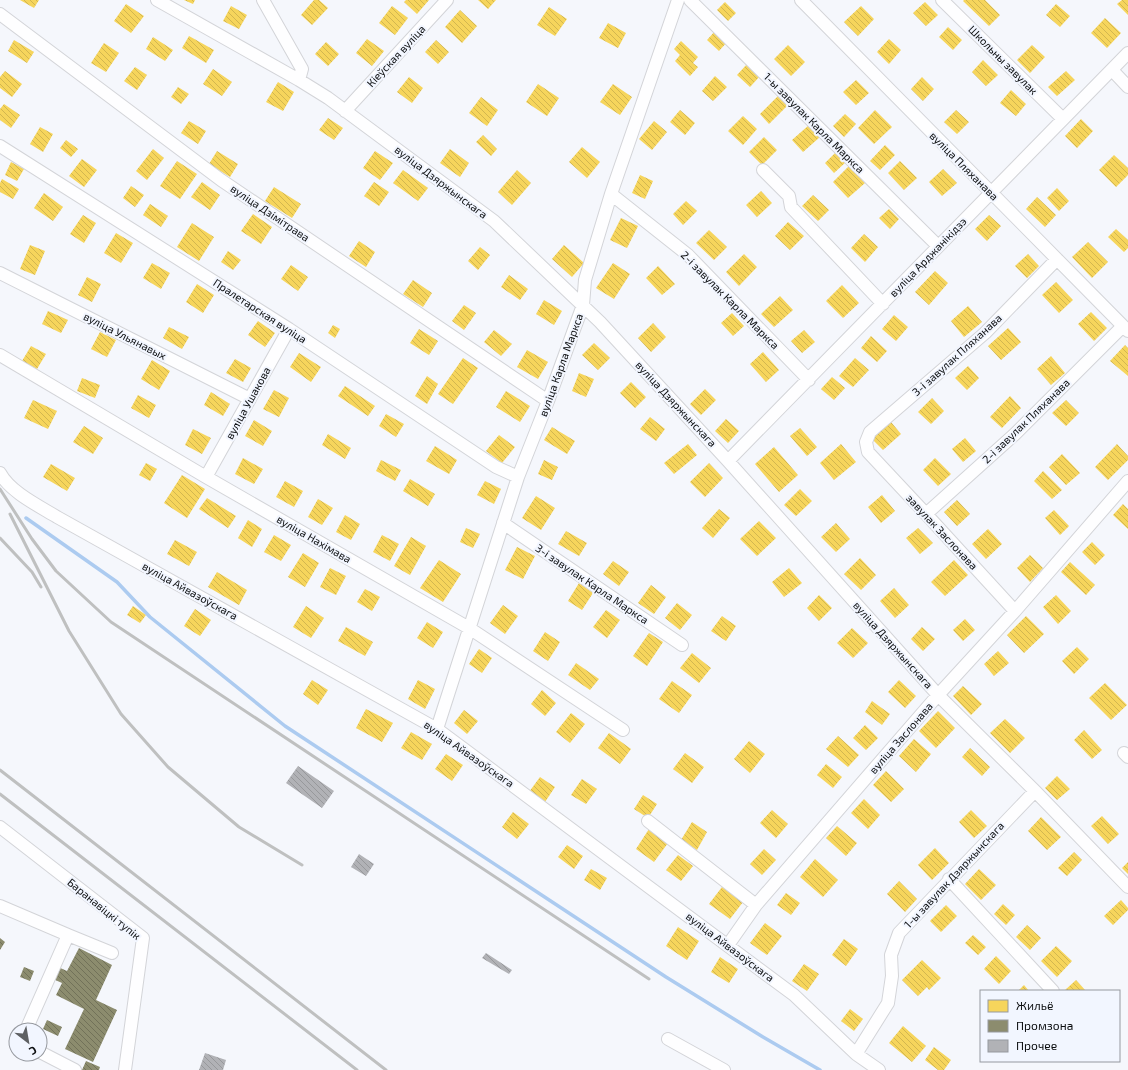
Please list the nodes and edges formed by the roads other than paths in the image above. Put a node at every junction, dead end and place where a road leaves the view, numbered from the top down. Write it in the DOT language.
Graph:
graph roads {
  1 [pos="157,0"];
  2 [pos="263,0"];
  3 [pos="447,0"];
  4 [pos="678,0"];
  5 [pos="690,0"];
  6 [pos="801,0"];
  7 [pos="942,0"];
  8 [pos="0,14"];
  9 [pos="1128,53"];
  10 [pos="1112,70"];
  11 [pos="299,80"];
  12 [pos="1128,87"];
  13 [pos="345,111"];
  14 [pos="1063,119"];
  15 [pos="0,146"];
  16 [pos="763,170"];
  17 [pos="990,192"];
  18 [pos="611,194"];
  19 [pos="938,246"];
  20 [pos="1057,259"];
  21 [pos="0,273"];
  22 [pos="883,304"];
  23 [pos="583,305"];
  24 [pos="1125,328"];
  25 [pos="289,329"];
  26 [pos="0,355"];
  27 [pos="809,380"];
  28 [pos="250,399"];
  29 [pos="548,401"];
  30 [pos="868,452"];
  31 [pos="728,461"];
  32 [pos="2,476"];
  33 [pos="206,477"];
  34 [pos="518,477"];
  35 [pos="1128,481"];
  36 [pos="926,514"];
  37 [pos="503,523"];
  38 [pos="1015,611"];
  39 [pos="469,628"];
  40 [pos="682,645"];
  41 [pos="938,695"];
  42 [pos="437,729"];
  43 [pos="623,730"];
  44 [pos="1034,791"];
  45 [pos="648,821"];
  46 [pos="0,828"];
  47 [pos="949,879"];
  48 [pos="1128,887"];
  49 [pos="756,905"];
  50 [pos="0,906"];
  51 [pos="68,935"];
  52 [pos="728,945"];
  53 [pos="112,953"];
  54 [pos="1052,990"];
  55 [pos="30,1022"];
  56 [pos="668,1040"];
  57 [pos="856,1054"];
  58 [pos="48,1056"];
  59 [pos="75,1070"];
  60 [pos="125,1070"];
  61 [pos="724,1070"];
  62 [pos="879,1070"];
  1 -- 11 [label="street, вуліца Дзяржынскага"];
  2 -- 11 [label="street"];
  3 -- 13 [label="street, Кіеўская вуліца"];
  4 -- 18 [label="street, вуліца Карла Маркса"];
  5 -- 19 [label="street, 1-ы завулак Карла Маркса"];
  6 -- 17 [label="street, вуліца Пляханава"];
  7 -- 14 [label="street, Школьны завулак"];
  8 -- 29 [label="street, вуліца Дзімітрава"];
  9 -- 10 [label="street, вуліца Арджанікідзэ"];
  10 -- 12 [label="street"];
  10 -- 14 [label="street, вуліца Арджанікідзэ"];
  11 -- 13 [label="street, вуліца Дзяржынскага"];
  13 -- 23 [label="street, вуліца Дзяржынскага"];
  14 -- 17 [label="street, вуліца Арджанікідзэ"];
  15 -- 25 [label="street, Пралетарская вуліца"];
  16 -- 22 [label="street"];
  17 -- 19 [label="street, вуліца Арджанікідзэ"];
  17 -- 20 [label="street, вуліца Пляханава"];
  18 -- 23 [label="street, вуліца Карла Маркса"];
  18 -- 27 [label="street, 2-і завулак Карла Маркса"];
  19 -- 22 [label="street, вуліца Арджанікідзэ"];
  20 -- 24 [label="street, вуліца Пляханава"];
  20 -- 30 [label="street, 3-і завулак Пляханава"];
  21 -- 28 [label="street, вуліца Ульянавых"];
  22 -- 27 [label="street, вуліца Арджанікідзэ"];
  23 -- 29 [label="street, вуліца Карла Маркса"];
  23 -- 31 [label="street, вуліца Дзяржынскага"];
  24 -- 36 [label="street, 2-і завулак Пляханава"];
  25 -- 28 [label="street, вуліца Ушакова"];
  25 -- 34 [label="street, Пралетарская вуліца"];
  26 -- 33 [label="street, вуліца Нахімава"];
  27 -- 31 [label="street, вуліца Арджанікідзэ"];
  28 -- 33 [label="street, вуліца Ушакова"];
  29 -- 34 [label="street, вуліца Карла Маркса"];
  30 -- 36 [label="street, завулак Заслонава"];
  31 -- 41 [label="street, вуліца Дзяржынскага"];
  32 -- 42 [label="street, вуліца Айвазоўскага"];
  33 -- 39 [label="street, вуліца Нахімава"];
  34 -- 37 [label="street, вуліца Карла Маркса"];
  35 -- 38 [label="street, вуліца Заслонава"];
  36 -- 38 [label="street, завулак Заслонава"];
  37 -- 39 [label="street, вуліца Карла Маркса"];
  37 -- 40 [label="street, 3-і завулак Карла Маркса"];
  38 -- 41 [label="street, вуліца Заслонава"];
  39 -- 42 [label="street, вуліца Карла Маркса"];
  39 -- 43 [label="street, вуліца Нахімава"];
  41 -- 44 [label="street, вуліца Дзяржынскага"];
  41 -- 49 [label="street, вуліца Заслонава"];
  42 -- 52 [label="street, вуліца Айвазоўскага"];
  44 -- 47 [label="street, 1-ы завулак Дзяржынскага"];
  44 -- 48 [label="street, вуліца Дзяржынскага"];
  45 -- 49 [label="street"];
  46 -- 60 [label="street, Баранавіцкі тупік"];
  47 -- 54 [label="street"];
  47 -- 57 [label="street, 1-ы завулак Дзяржынскага"];
  49 -- 52 [label="street, вуліца Заслонава"];
  50 -- 51 [label="street"];
  51 -- 53 [label="street"];
  51 -- 55 [label="street"];
  52 -- 57 [label="street, вуліца Айвазоўскага"];
  56 -- 61 [label="street"];
  57 -- 62 [label="street, вуліца Айвазоўскага"];
  58 -- 59 [label="street"];
}
